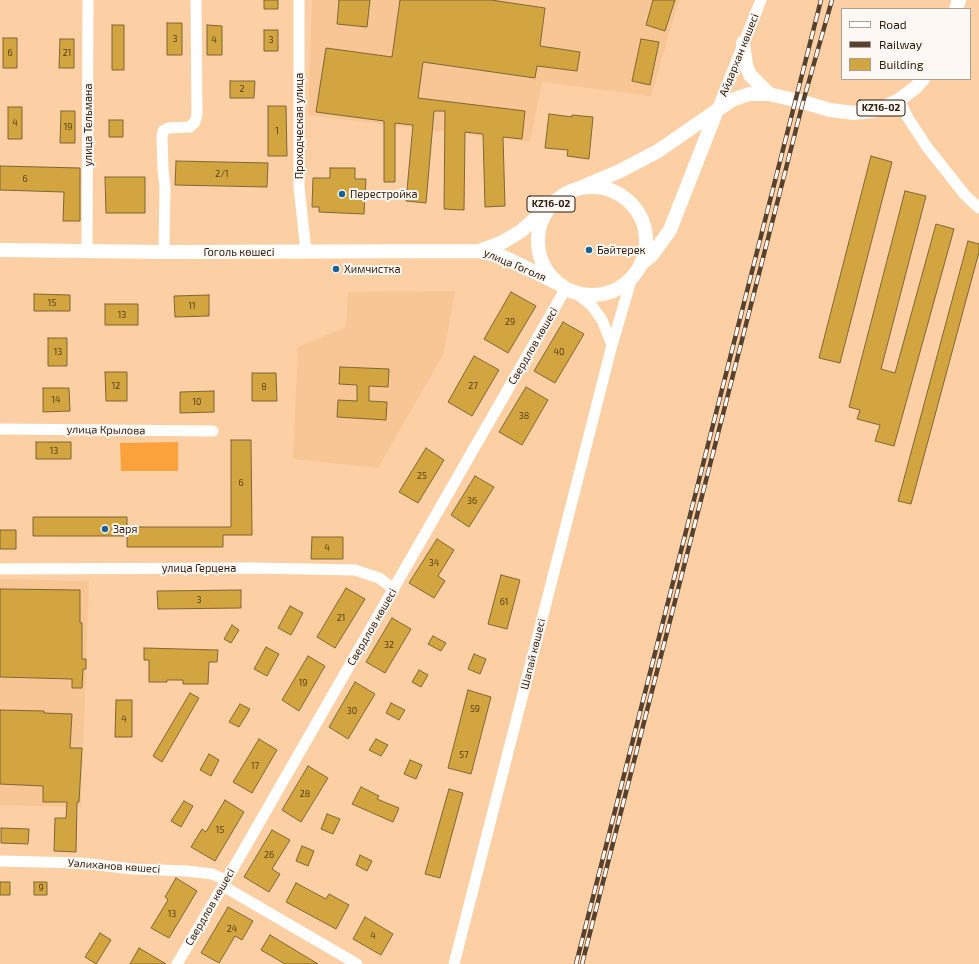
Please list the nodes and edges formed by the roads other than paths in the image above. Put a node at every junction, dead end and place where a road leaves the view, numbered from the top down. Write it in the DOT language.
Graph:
graph roads {
  1 [pos="88,0"];
  2 [pos="196,0"];
  3 [pos="299,0"];
  4 [pos="761,0"];
  5 [pos="743,43"];
  6 [pos="922,80"];
  7 [pos="769,94"];
  8 [pos="899,100"];
  9 [pos="717,110"];
  10 [pos="582,187"];
  11 [pos="548,208"];
  12 [pos="979,208"];
  13 [pos="0,250"];
  14 [pos="87,250"];
  15 [pos="306,251"];
  16 [pos="479,251"];
  17 [pos="164,252"];
  18 [pos="641,265"];
  19 [pos="632,277"];
  20 [pos="566,288"];
  21 [pos="612,345"];
  22 [pos="0,429"];
  23 [pos="212,431"];
  24 [pos="0,568"];
  25 [pos="394,589"];
  26 [pos="0,861"];
  27 [pos="224,883"];
  28 [pos="177,964"];
  29 [pos="357,964"];
  30 [pos="454,964"];
  1 -- 14 [label="street, улица Тельмана"];
  2 -- 17 [label="street"];
  3 -- 15 [label="street, Проходческая улица"];
  4 -- 5 [label="street, Айдархан көшесі"];
  5 -- 7 [label="main road"];
  5 -- 9 [label="street, Айдархан көшесі"];
  6 -- 8 [label="main road, KZ16-02"];
  7 -- 8 [label="main road, KZ16-02"];
  7 -- 9 [label="main road, KZ16-02"];
  8 -- 12 [label="street"];
  9 -- 10 [label="main road, KZ16-02"];
  9 -- 18 [label="main road, KZ16-02"];
  10 -- 11 [label="main road, KZ16-02"];
  10 -- 18 [label="main road, KZ16-02"];
  11 -- 16 [label="main road, улица Гоголя"];
  11 -- 20 [label="main road, KZ16-02"];
  13 -- 14 [label="main road, Гоголь көшесі"];
  14 -- 17 [label="main road, Гоголь көшесі"];
  15 -- 16 [label="main road, Гоголь көшесі"];
  15 -- 17 [label="main road, Гоголь көшесі"];
  16 -- 20 [label="main road, улица Гоголя"];
  18 -- 19 [label="main road, KZ16-02"];
  19 -- 20 [label="main road, KZ16-02"];
  19 -- 21 [label="street, Шапай көшесі"];
  20 -- 21 [label="street"];
  20 -- 25 [label="street, Свердлов көшесі"];
  21 -- 30 [label="street, Шапай көшесі"];
  22 -- 23 [label="street, улица Крылова"];
  24 -- 25 [label="street, улица Герцена"];
  25 -- 27 [label="street, Свердлов көшесі"];
  26 -- 27 [label="street, Уәлиханов көшесі"];
  27 -- 28 [label="street, Свердлов көшесі"];
  27 -- 29 [label="street, Уәлиханов көшесі"];
}
